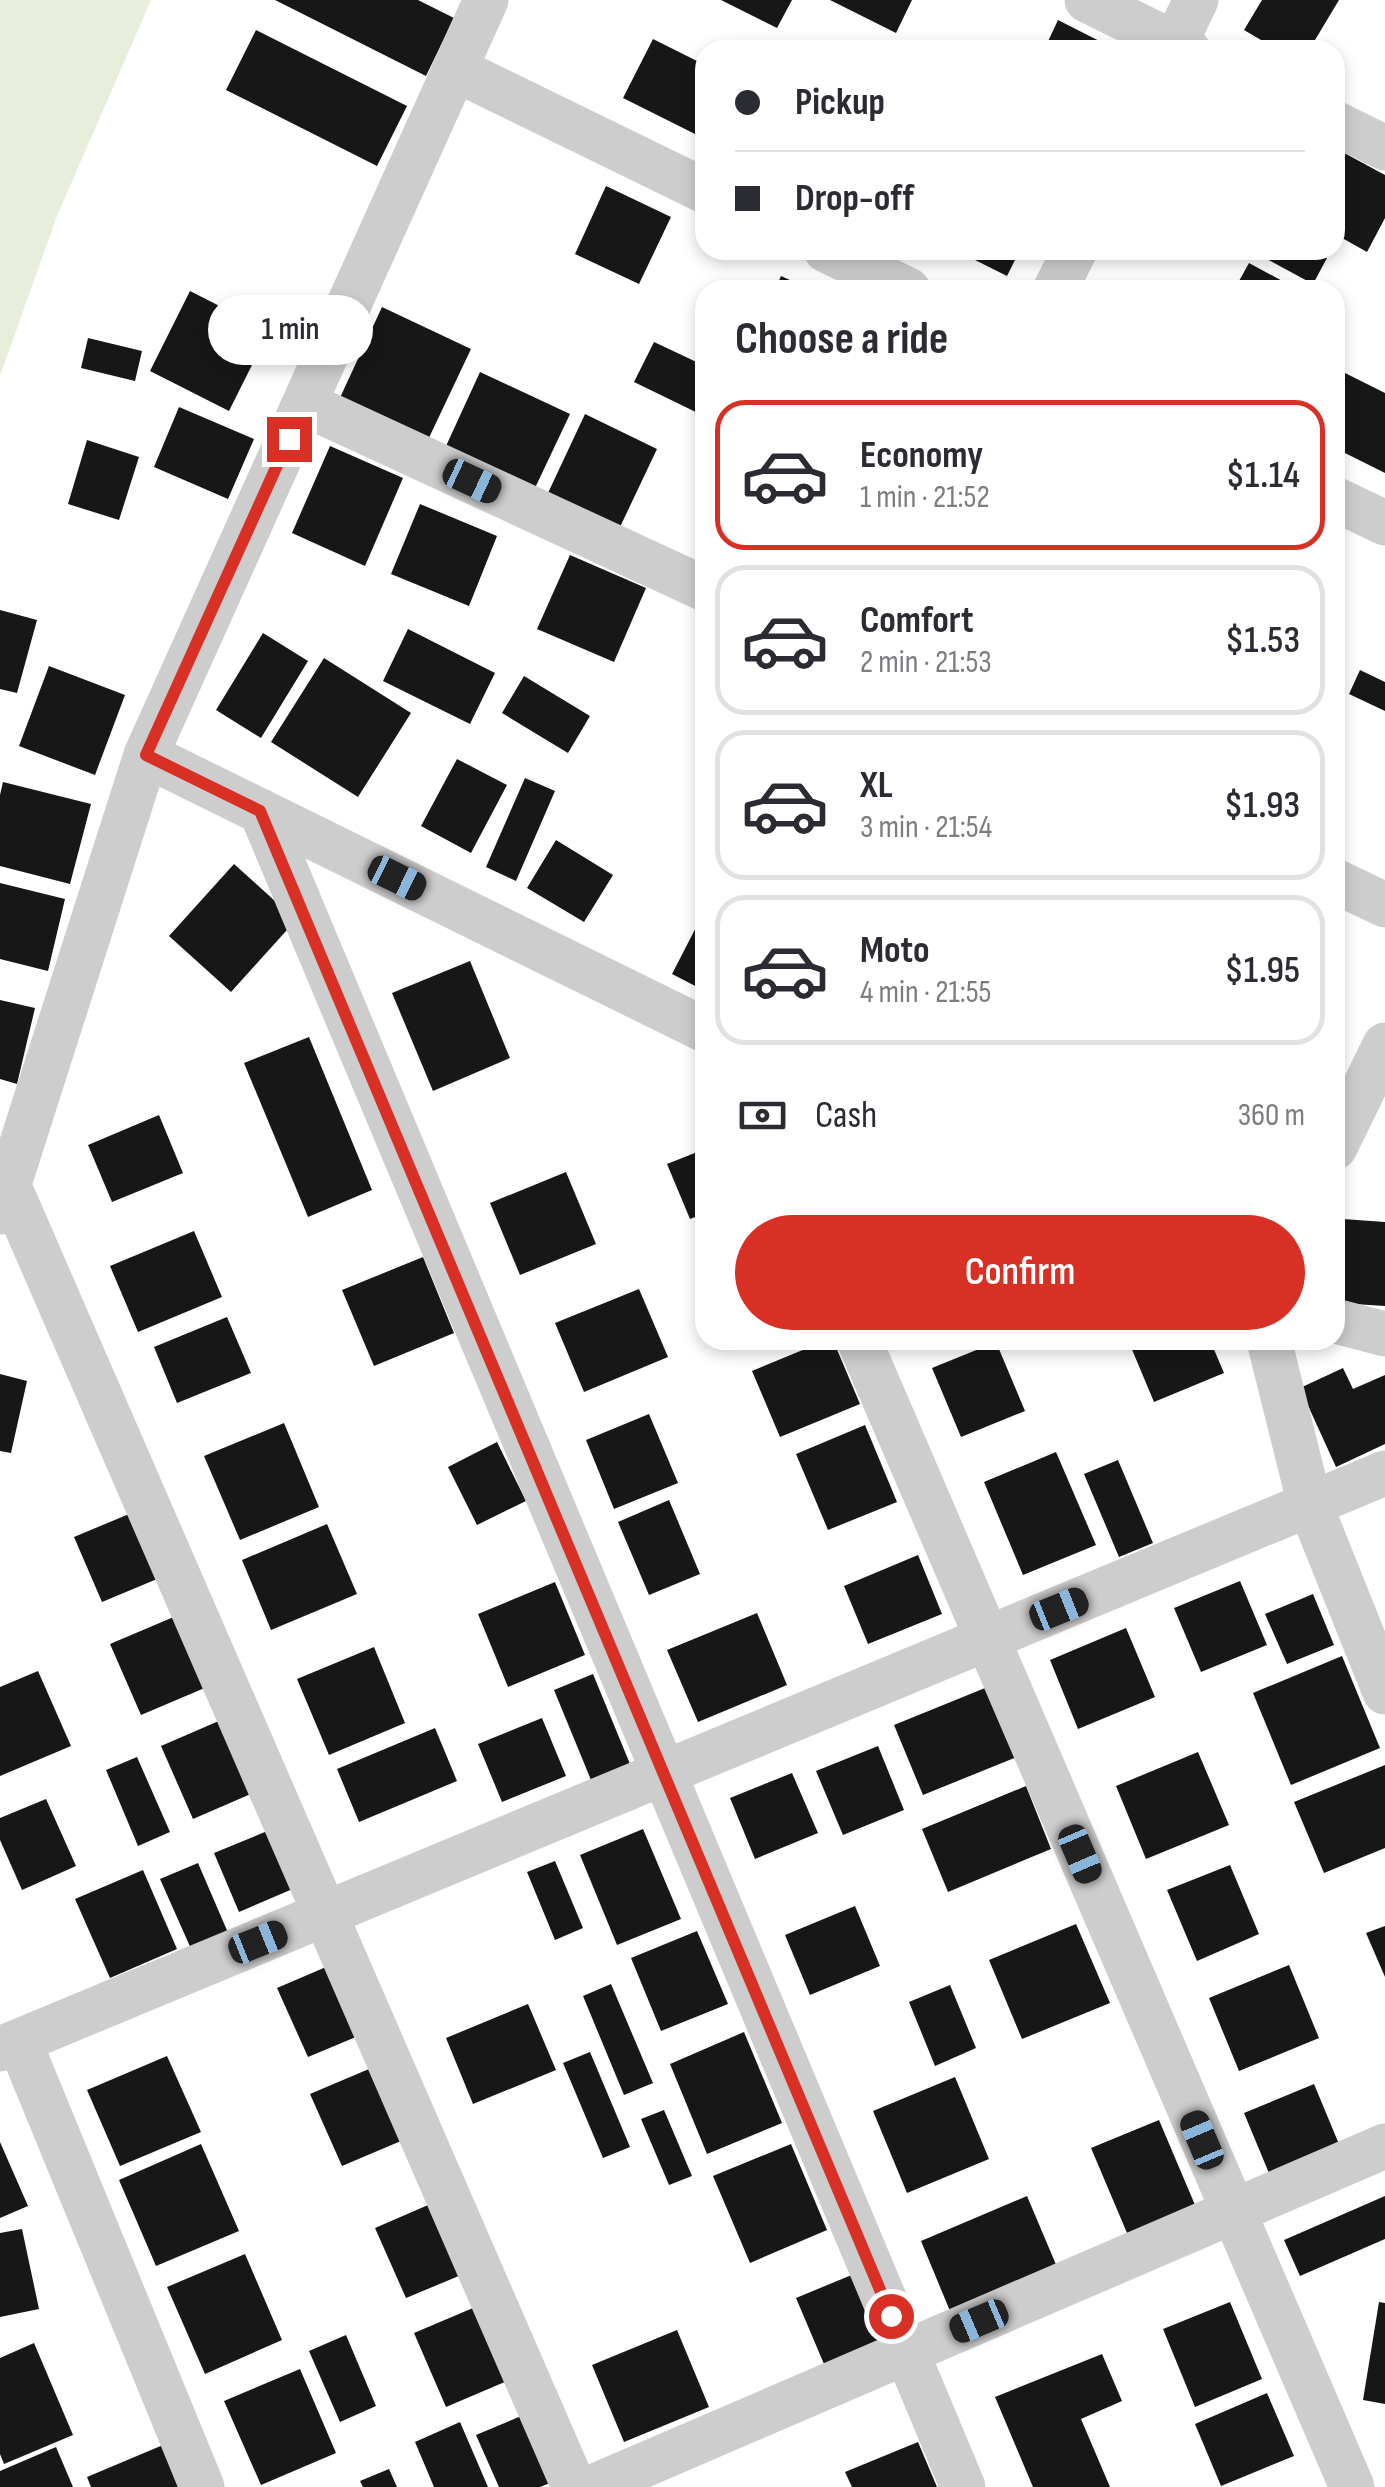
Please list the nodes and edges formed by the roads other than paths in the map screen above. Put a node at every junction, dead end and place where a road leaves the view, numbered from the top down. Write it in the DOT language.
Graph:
graph roads {
  1 [pos="486,0"];
  2 [pos="1088,0"];
  3 [pos="1196,0"];
  4 [pos="1163,40"];
  5 [pos="1181,40"];
  6 [pos="456,69"];
  7 [pos="1345,128"];
  8 [pos="1385,148"];
  9 [pos="695,186"];
  10 [pos="846,260"];
  11 [pos="888,280"];
  12 [pos="304,404"];
  13 [pos="1345,504"];
  14 [pos="1385,523"];
  15 [pos="695,585"];
  16 [pos="146,755"];
  17 [pos="260,811"];
  18 [pos="1345,887"];
  19 [pos="1385,905"];
  20 [pos="695,1025"];
  21 [pos="1385,1046"];
  22 [pos="1345,1127"];
  23 [pos="4,1199"];
  24 [pos="1345,1324"];
  25 [pos="1385,1334"];
  26 [pos="863,1350"];
  27 [pos="1271,1350"];
  28 [pos="1385,1473"];
  29 [pos="1310,1506"];
  30 [pos="988,1639"];
  31 [pos="1385,1692"];
  32 [pos="664,1774"];
  33 [pos="326,1914"];
  34 [pos="10,2046"];
  35 [pos="1385,2146"];
  36 [pos="1233,2212"];
  37 [pos="906,2352"];
  38 [pos="202,2487"];
  39 [pos="574,2487"];
  40 [pos="593,2487"];
  41 [pos="963,2487"];
  42 [pos="1352,2487"];
  1 -- 6 [label="street"];
  2 -- 4 [label="street"];
  3 -- 5 [label="street"];
  6 -- 9 [label="street"];
  6 -- 12 [label="street"];
  7 -- 8 [label="street"];
  10 -- 11 [label="street"];
  12 -- 15 [label="street"];
  12 -- 16 [label="street"];
  13 -- 14 [label="street"];
  16 -- 17 [label="street"];
  16 -- 23 [label="street"];
  17 -- 20 [label="street"];
  17 -- 32 [label="street"];
  18 -- 19 [label="street"];
  21 -- 22 [label="street"];
  23 -- 33 [label="street"];
  24 -- 25 [label="street"];
  26 -- 30 [label="street"];
  27 -- 29 [label="street"];
  28 -- 29 [label="street"];
  29 -- 30 [label="street"];
  29 -- 31 [label="street"];
  30 -- 32 [label="street"];
  30 -- 36 [label="street"];
  32 -- 33 [label="street"];
  32 -- 37 [label="street"];
  33 -- 34 [label="street"];
  33 -- 39 [label="street"];
  34 -- 38 [label="street"];
  35 -- 36 [label="street"];
  36 -- 37 [label="street"];
  36 -- 42 [label="street"];
  37 -- 40 [label="street"];
  37 -- 41 [label="street"];
}
